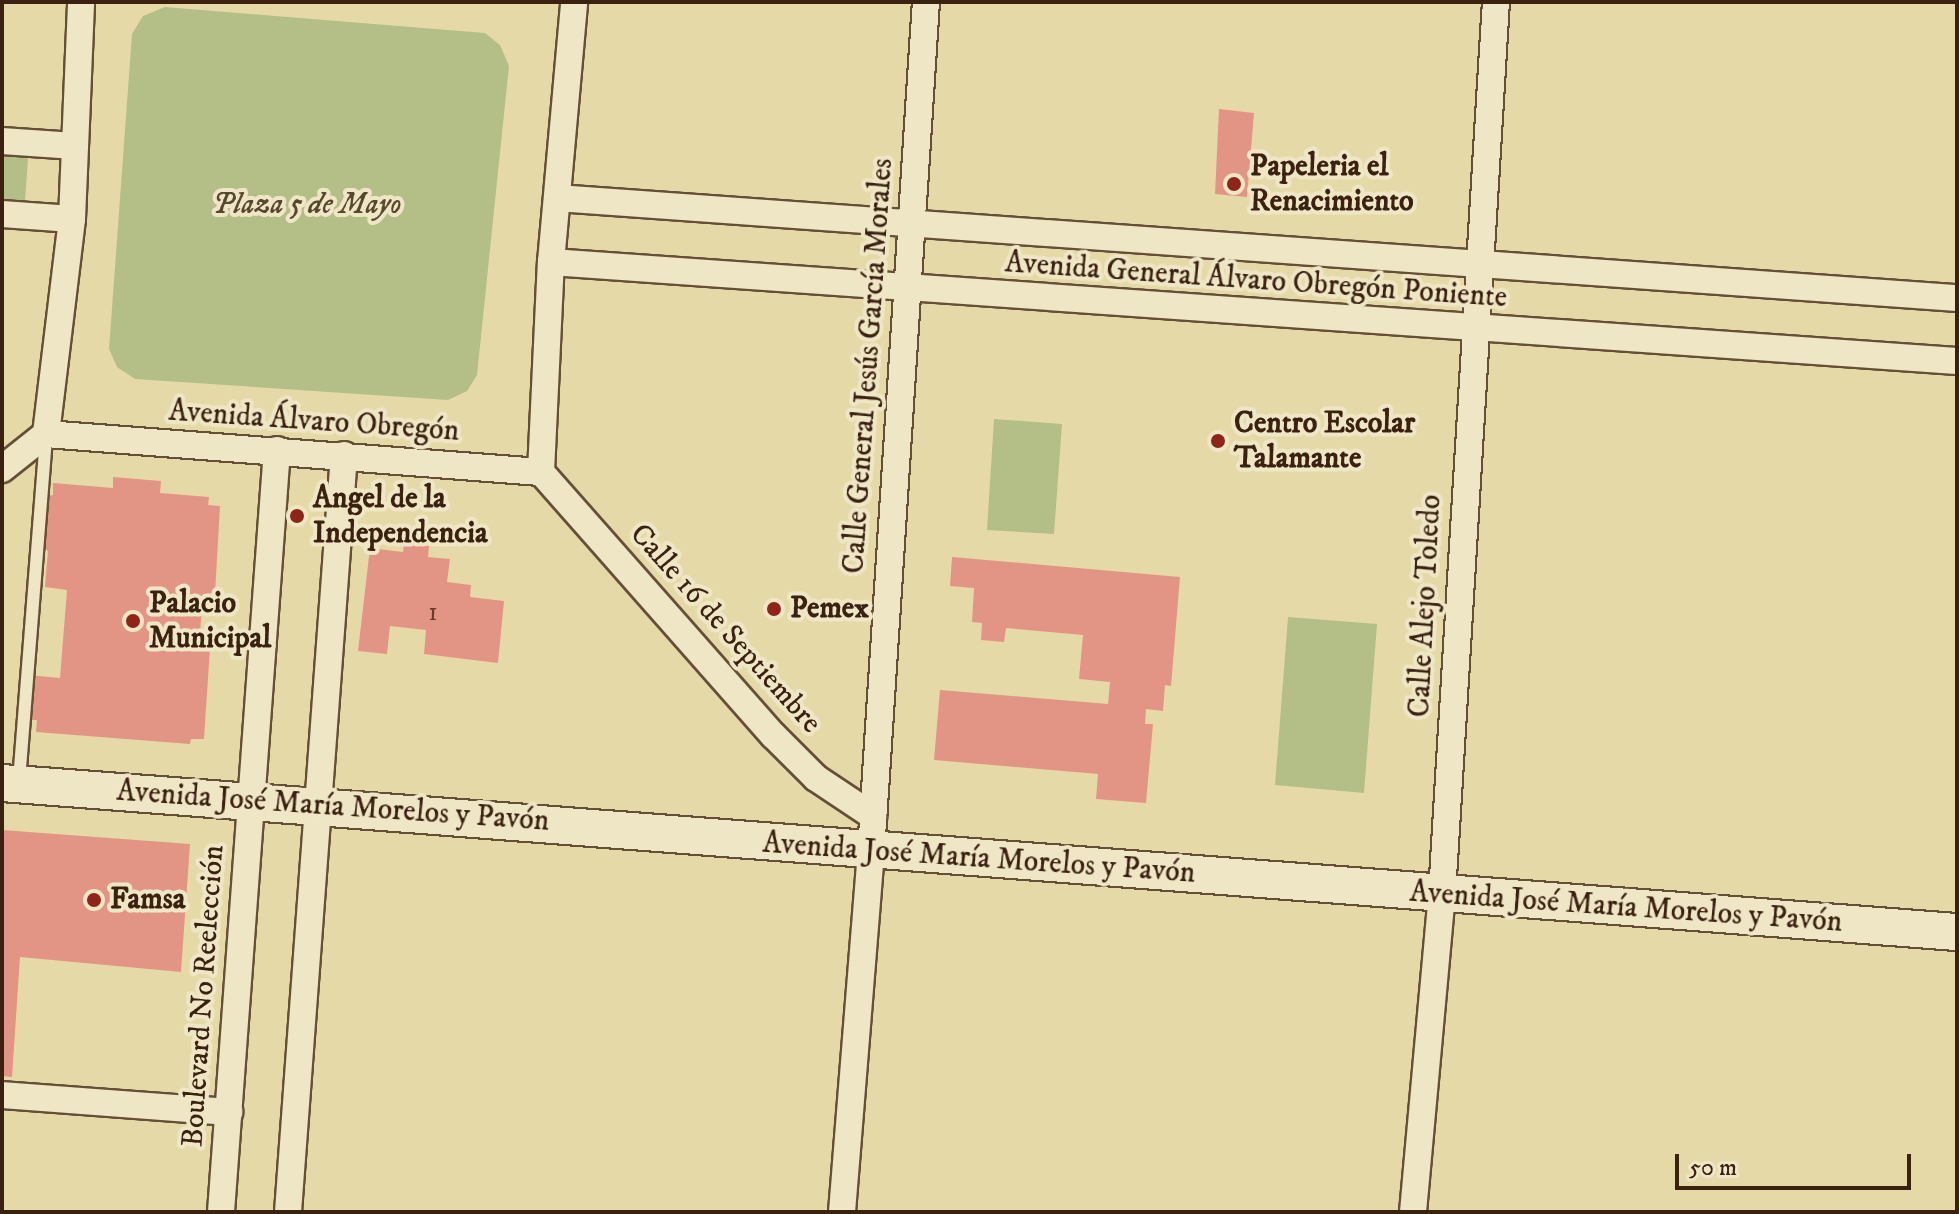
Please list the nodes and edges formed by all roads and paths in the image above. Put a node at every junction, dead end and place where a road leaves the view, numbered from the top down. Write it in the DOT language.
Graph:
graph roads {
  1 [pos="81,2"];
  2 [pos="574,2"];
  3 [pos="926,2"];
  4 [pos="1496,2"];
  5 [pos="2,141"];
  6 [pos="75,146"];
  7 [pos="557,198"];
  8 [pos="2,214"];
  9 [pos="72,219"];
  10 [pos="910,224"];
  11 [pos="551,262"];
  12 [pos="1477,266"];
  13 [pos="905,288"];
  14 [pos="1957,298"];
  15 [pos="1473,328"];
  16 [pos="1957,361"];
  17 [pos="46,434"];
  18 [pos="277,450"];
  19 [pos="344,455"];
  20 [pos="2,469"];
  21 [pos="541,472"];
  22 [pos="10,783"];
  23 [pos="249,798"];
  24 [pos="321,804"];
  25 [pos="873,816"];
  26 [pos="871,852"];
  27 [pos="1442,894"];
  28 [pos="1957,932"];
  29 [pos="2,1095"];
  30 [pos="229,1112"];
  31 [pos="221,1212"];
  32 [pos="288,1212"];
  33 [pos="842,1212"];
  34 [pos="1413,1212"];
  1 -- 6 [label="street"];
  2 -- 7 [label="street"];
  3 -- 10 [label="street, Calle General Jesús García Morales"];
  4 -- 12 [label="street, Calle Alejo Toledo"];
  5 -- 6 [label="street"];
  6 -- 9 [label="street"];
  7 -- 10 [label="street, Avenida General Álvaro Obregón Poniente"];
  7 -- 11 [label="street"];
  8 -- 9 [label="street"];
  9 -- 17 [label="street"];
  10 -- 12 [label="street, Avenida General Álvaro Obregón Poniente"];
  10 -- 13 [label="street, Calle General Jesús García Morales"];
  11 -- 13 [label="street, Avenida General Álvaro Obregón Poniente"];
  11 -- 21 [label="street"];
  12 -- 14 [label="street, Avenida General Álvaro Obregón Poniente"];
  12 -- 15 [label="street, Calle Alejo Toledo"];
  13 -- 15 [label="street, Avenida General Álvaro Obregón Poniente"];
  13 -- 25 [label="street, Calle General Jesús García Morales"];
  15 -- 16 [label="street, Avenida General Álvaro Obregón Poniente"];
  15 -- 27 [label="street, Calle Alejo Toledo"];
  17 -- 18 [label="street, Avenida Álvaro Obregón"];
  17 -- 20 [label="street"];
  17 -- 22 [label="lane"];
  18 -- 19 [label="street, Avenida Álvaro Obregón"];
  18 -- 23 [label="street, Boulevard No Reelección"];
  19 -- 21 [label="street, Avenida Álvaro Obregón"];
  19 -- 24 [label="street"];
  21 -- 25 [label="street, Calle 16 de Septiembre"];
  22 -- 23 [label="main road, Avenida José María Morelos y Pavón"];
  23 -- 24 [label="main road, Avenida José María Morelos y Pavón"];
  23 -- 30 [label="street, Boulevard No Reelección"];
  24 -- 26 [label="main road, Avenida José María Morelos y Pavón"];
  24 -- 32 [label="street"];
  25 -- 26 [label="street, Calle General Jesús García Morales"];
  26 -- 27 [label="main road, Avenida José María Morelos y Pavón"];
  26 -- 33 [label="street, Calle General Jesús García Morales"];
  27 -- 28 [label="main road, Avenida José María Morelos y Pavón"];
  27 -- 34 [label="street, Calle Alejo Toledo"];
  29 -- 30 [label="street"];
  30 -- 31 [label="street, Boulevard No Reelección"];
}
